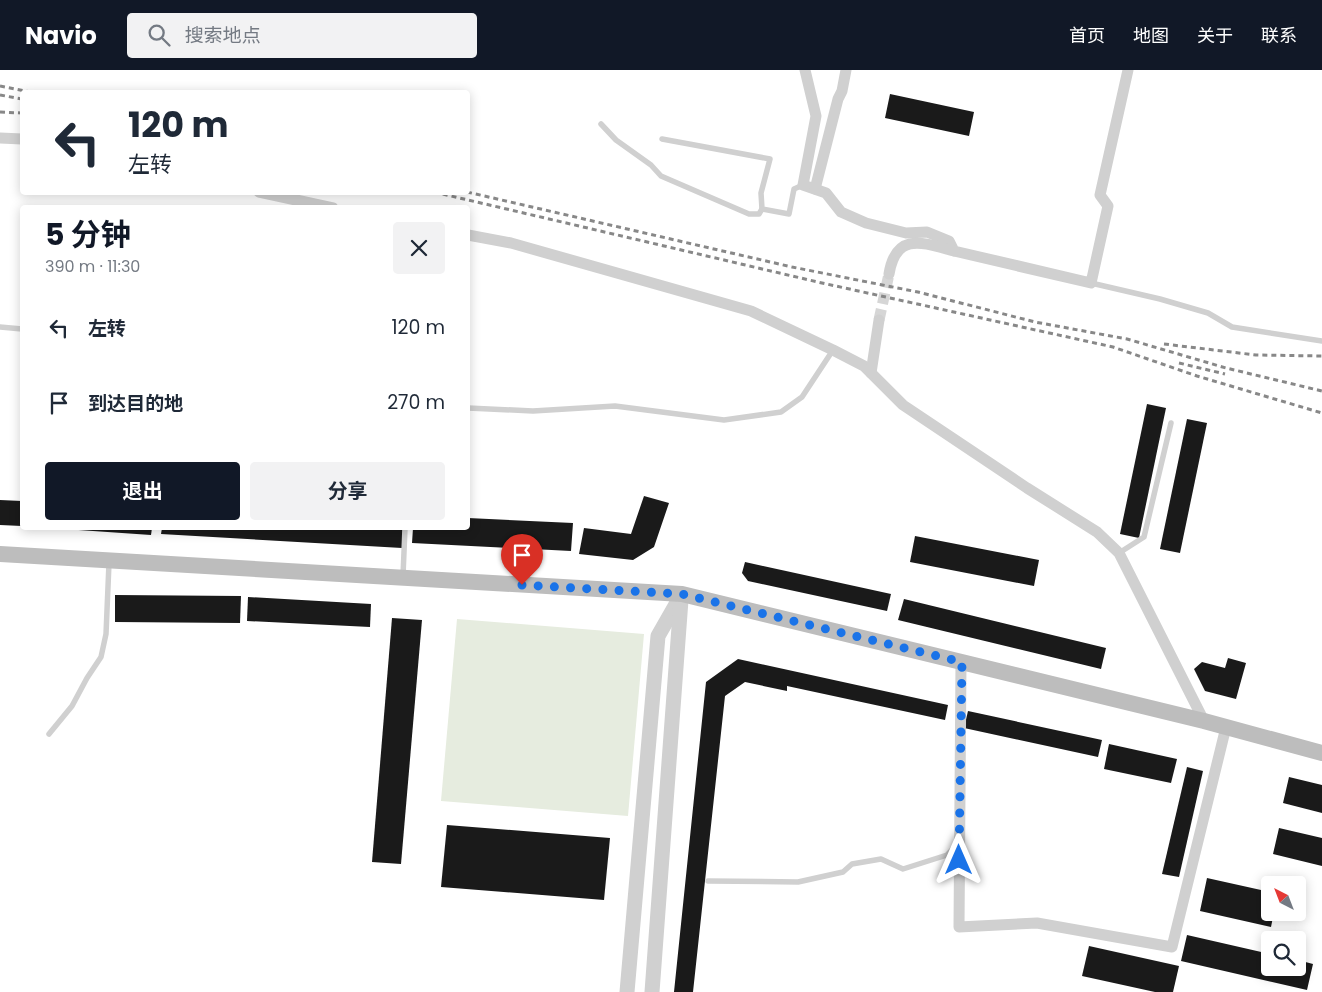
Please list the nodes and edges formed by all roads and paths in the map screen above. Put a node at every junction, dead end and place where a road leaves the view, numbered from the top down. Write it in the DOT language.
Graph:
graph roads {
  1 [pos="805,70"];
  2 [pos="846,70"];
  3 [pos="1128,70"];
  4 [pos="601,124"];
  5 [pos="0,138"];
  6 [pos="20,138"];
  7 [pos="662,139"];
  8 [pos="803,185"];
  9 [pos="815,189"];
  10 [pos="273,195"];
  11 [pos="319,205"];
  12 [pos="762,210"];
  13 [pos="470,234"];
  14 [pos="954,251"];
  15 [pos="888,274"];
  16 [pos="1091,283"];
  17 [pos="879,320"];
  18 [pos="0,327"];
  19 [pos="20,329"];
  20 [pos="1322,341"];
  21 [pos="833,350"];
  22 [pos="871,373"];
  23 [pos="470,408"];
  24 [pos="1171,423"];
  25 [pos="405,530"];
  26 [pos="1119,553"];
  27 [pos="0,554"];
  28 [pos="109,560"];
  29 [pos="402,578"];
  30 [pos="682,594"];
  31 [pos="962,662"];
  32 [pos="1204,721"];
  33 [pos="1226,727"];
  34 [pos="49,734"];
  35 [pos="1322,754"];
  36 [pos="959,843"];
  37 [pos="708,881"];
  38 [pos="627,992"];
  39 [pos="652,992"];
  1 -- 8 [label="street"];
  2 -- 9 [label="street"];
  3 -- 16 [label="street"];
  4 -- 12 [label="lane"];
  5 -- 6 [label="street"];
  7 -- 12 [label="lane"];
  8 -- 9 [label="street"];
  8 -- 12 [label="lane"];
  9 -- 14 [label="street"];
  10 -- 11 [label="street"];
  13 -- 21 [label="street"];
  14 -- 15 [label="street"];
  14 -- 16 [label="street"];
  16 -- 20 [label="lane"];
  17 -- 22 [label="street"];
  18 -- 19 [label="lane"];
  21 -- 22 [label="street"];
  21 -- 23 [label="lane"];
  22 -- 26 [label="street"];
  24 -- 26 [label="lane"];
  25 -- 29 [label="lane"];
  26 -- 32 [label="street"];
  27 -- 28 [label="main road"];
  28 -- 29 [label="main road"];
  28 -- 34 [label="lane"];
  29 -- 30 [label="main road"];
  30 -- 31 [label="main road"];
  30 -- 38 [label="street"];
  30 -- 39 [label="street"];
  31 -- 32 [label="main road"];
  31 -- 36 [label="street"];
  32 -- 33 [label="main road"];
  33 -- 35 [label="main road"];
  33 -- 36 [label="street"];
  36 -- 37 [label="lane"];
}
